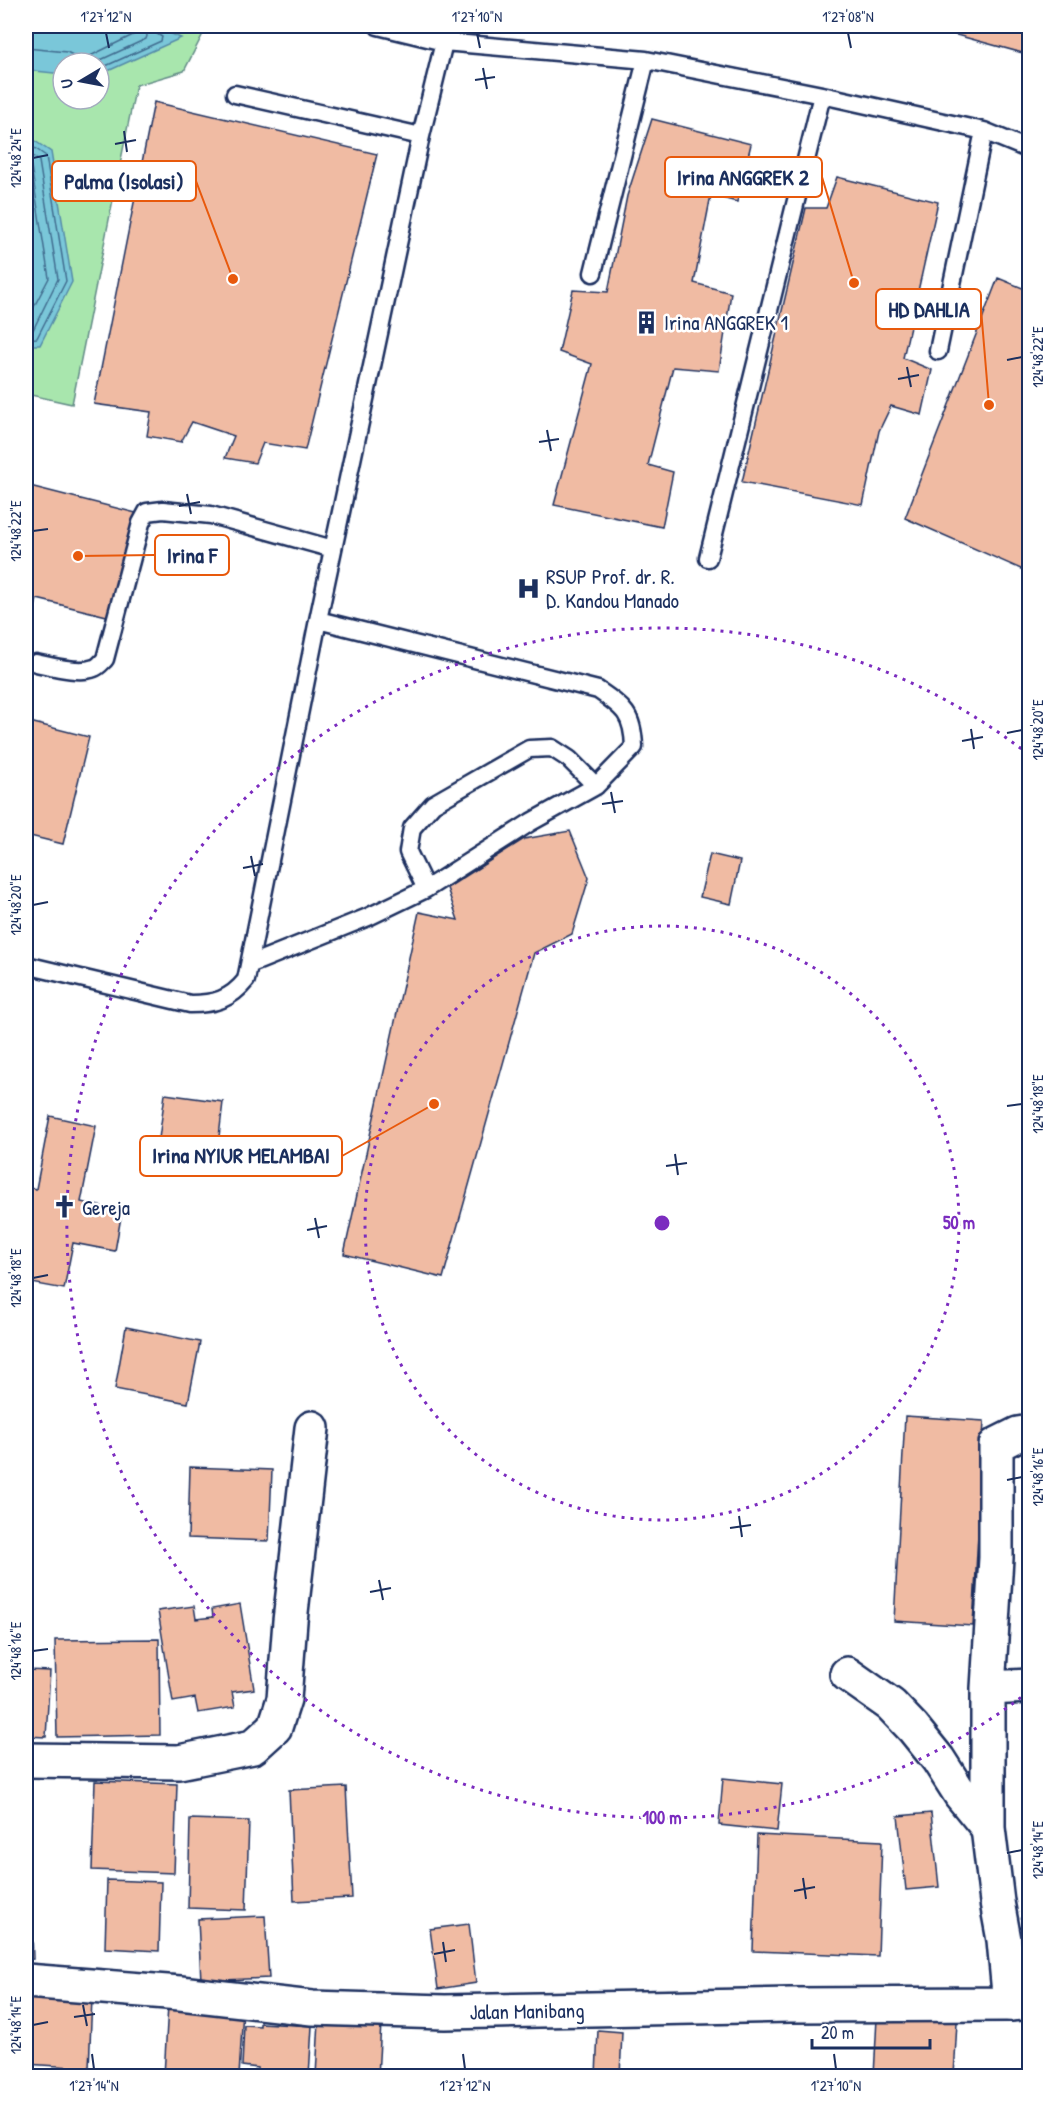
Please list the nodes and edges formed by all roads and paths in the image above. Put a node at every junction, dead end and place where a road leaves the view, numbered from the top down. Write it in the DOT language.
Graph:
graph roads {
  1 [pos="378,26"];
  2 [pos="446,34"];
  3 [pos="646,60"];
  4 [pos="235,94"];
  5 [pos="822,95"];
  6 [pos="984,131"];
  7 [pos="421,136"];
  8 [pos="1029,150"];
  9 [pos="593,273"];
  10 [pos="938,351"];
  11 [pos="333,549"];
  12 [pos="708,558"];
  13 [pos="318,620"];
  14 [pos="36,663"];
  15 [pos="596,786"];
  16 [pos="426,890"];
  17 [pos="250,964"];
  18 [pos="26,965"];
  19 [pos="312,1428"];
  20 [pos="1029,1432"];
  21 [pos="847,1674"];
  22 [pos="1029,1686"];
  23 [pos="988,1688"];
  24 [pos="26,1760"];
  25 [pos="988,1828"];
  26 [pos="26,1981"];
  27 [pos="1019,2003"];
  1 -- 2 [label="lane"];
  2 -- 3 [label="lane"];
  2 -- 7 [label="lane"];
  3 -- 5 [label="lane"];
  3 -- 9 [label="lane"];
  4 -- 7 [label="lane"];
  5 -- 6 [label="lane"];
  5 -- 12 [label="lane"];
  6 -- 8 [label="lane"];
  6 -- 10 [label="lane"];
  7 -- 11 [label="lane"];
  11 -- 13 [label="lane"];
  11 -- 14 [label="lane"];
  13 -- 15 [label="lane"];
  13 -- 17 [label="lane"];
  15 -- 16 [label="lane"];
  15 -- 16 [label="lane"];
  16 -- 17 [label="lane"];
  17 -- 18 [label="lane"];
  19 -- 24 [label="street"];
  20 -- 23 [label="street"];
  21 -- 25 [label="street"];
  22 -- 23 [label="street"];
  23 -- 25 [label="street"];
  25 -- 27 [label="street"];
  26 -- 27 [label="street, Jalan Manibang"];
}
